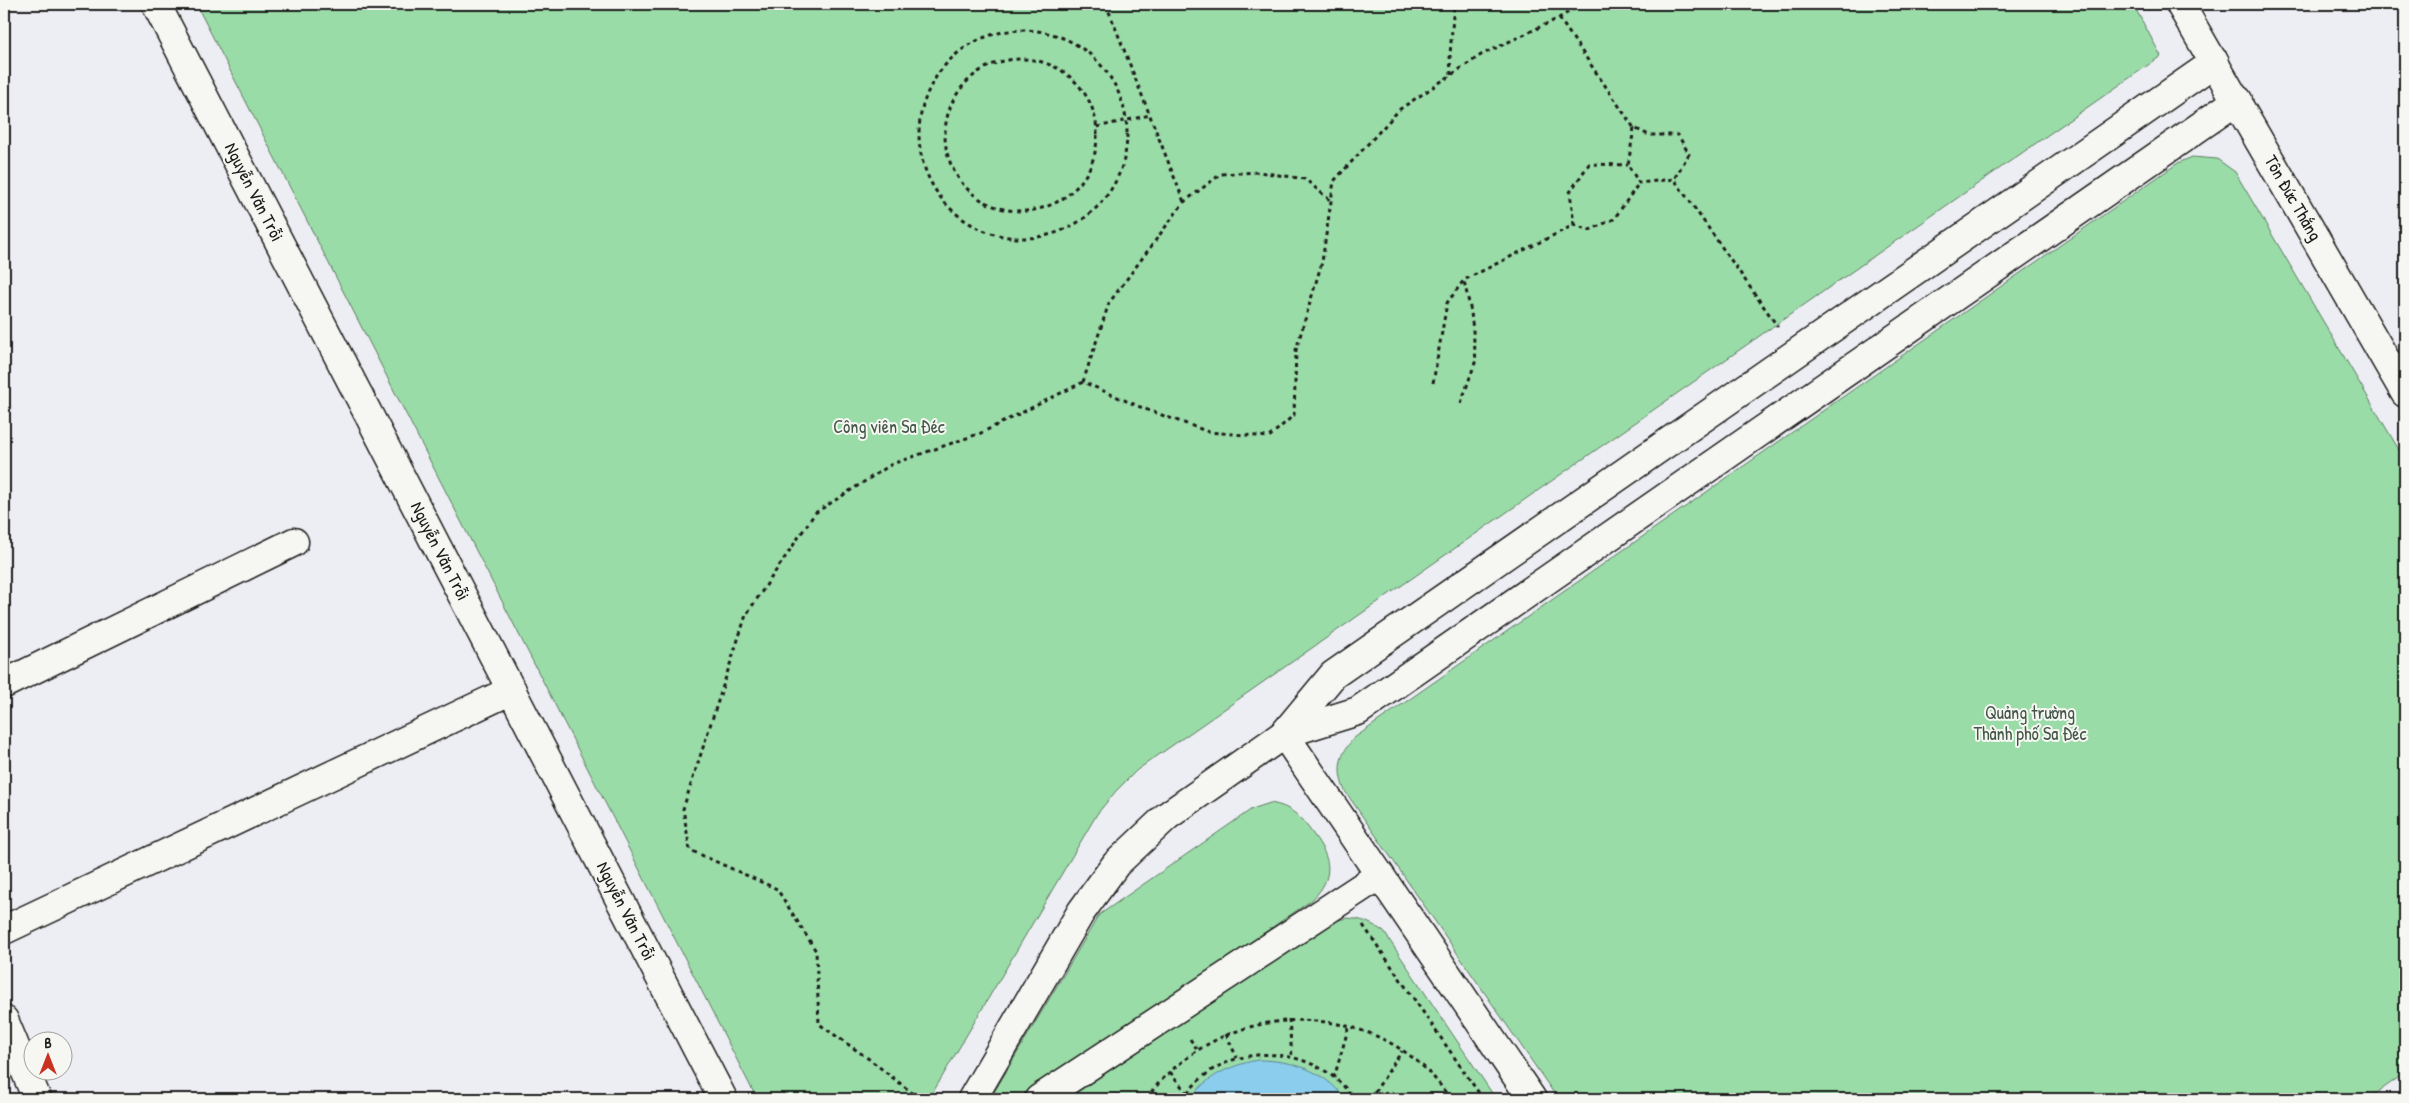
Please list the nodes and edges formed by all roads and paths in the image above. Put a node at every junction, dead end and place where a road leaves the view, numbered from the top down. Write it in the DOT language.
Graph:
graph roads {
  1 [pos="156,4"];
  2 [pos="1106,4"];
  3 [pos="1454,4"];
  4 [pos="1582,4"];
  5 [pos="2180,4"];
  6 [pos="1560,18"];
  7 [pos="2215,62"];
  8 [pos="1451,75"];
  9 [pos="2238,100"];
  10 [pos="1150,115"];
  11 [pos="1126,119"];
  12 [pos="1097,127"];
  13 [pos="1634,128"];
  14 [pos="1628,165"];
  15 [pos="1674,179"];
  16 [pos="1639,183"];
  17 [pos="1332,201"];
  18 [pos="1184,202"];
  19 [pos="1574,225"];
  20 [pos="1464,280"];
  21 [pos="1795,352"];
  22 [pos="1083,382"];
  23 [pos="1433,383"];
  24 [pos="2405,392"];
  25 [pos="1461,403"];
  26 [pos="294,542"];
  27 [pos="4,684"];
  28 [pos="512,690"];
  29 [pos="1284,734"];
  30 [pos="1380,875"];
  31 [pos="1345,898"];
  32 [pos="4,930"];
  33 [pos="1289,1019"];
  34 [pos="4,1020"];
  35 [pos="1349,1026"];
  36 [pos="1226,1034"];
  37 [pos="1402,1051"];
  38 [pos="1292,1057"];
  39 [pos="1237,1058"];
  40 [pos="1170,1072"];
  41 [pos="1334,1078"];
  42 [pos="1187,1093"];
  43 [pos="37,1099"];
  44 [pos="723,1099"];
  45 [pos="920,1099"];
  46 [pos="972,1099"];
  47 [pos="1039,1099"];
  48 [pos="1147,1099"];
  49 [pos="1182,1099"];
  50 [pos="1354,1099"];
  51 [pos="1370,1099"];
  52 [pos="1450,1099"];
  53 [pos="1483,1099"];
  54 [pos="1532,1099"];
  1 -- 28 [label="street, Nguyễn Văn Trỗi"];
  2 -- 10 [label="path"];
  3 -- 8 [label="path"];
  4 -- 6 [label="path"];
  5 -- 7 [label="street, Tôn Đức Thắng"];
  6 -- 8 [label="path"];
  6 -- 13 [label="path"];
  7 -- 9 [label="street, Tôn Đức Thắng"];
  7 -- 21 [label="street"];
  8 -- 17 [label="path"];
  9 -- 24 [label="street, Tôn Đức Thắng"];
  9 -- 29 [label="street"];
  10 -- 11 [label="path"];
  10 -- 18 [label="path"];
  11 -- 11 [label="path"];
  11 -- 12 [label="path"];
  12 -- 12 [label="path"];
  13 -- 14 [label="path"];
  13 -- 15 [label="path"];
  14 -- 16 [label="path"];
  14 -- 19 [label="path"];
  15 -- 16 [label="path"];
  15 -- 21 [label="path"];
  16 -- 19 [label="path"];
  17 -- 18 [label="path"];
  17 -- 22 [label="path"];
  18 -- 22 [label="path"];
  19 -- 20 [label="path"];
  20 -- 23 [label="path"];
  20 -- 25 [label="path"];
  21 -- 29 [label="street"];
  22 -- 45 [label="path"];
  26 -- 27 [label="street"];
  28 -- 32 [label="street"];
  28 -- 44 [label="street, Nguyễn Văn Trỗi"];
  29 -- 30 [label="street"];
  29 -- 46 [label="street"];
  30 -- 31 [label="street"];
  30 -- 54 [label="street"];
  31 -- 47 [label="street"];
  31 -- 53 [label="path"];
  33 -- 35 [label="path"];
  33 -- 36 [label="path"];
  33 -- 38 [label="path"];
  34 -- 43 [label="street"];
  35 -- 37 [label="path"];
  35 -- 41 [label="path"];
  36 -- 39 [label="path"];
  36 -- 40 [label="path"];
  37 -- 51 [label="path"];
  37 -- 52 [label="path"];
  38 -- 39 [label="path"];
  38 -- 41 [label="path"];
  39 -- 42 [label="path"];
  40 -- 42 [label="path"];
  40 -- 48 [label="path"];
  41 -- 50 [label="path"];
  42 -- 49 [label="path"];
}
